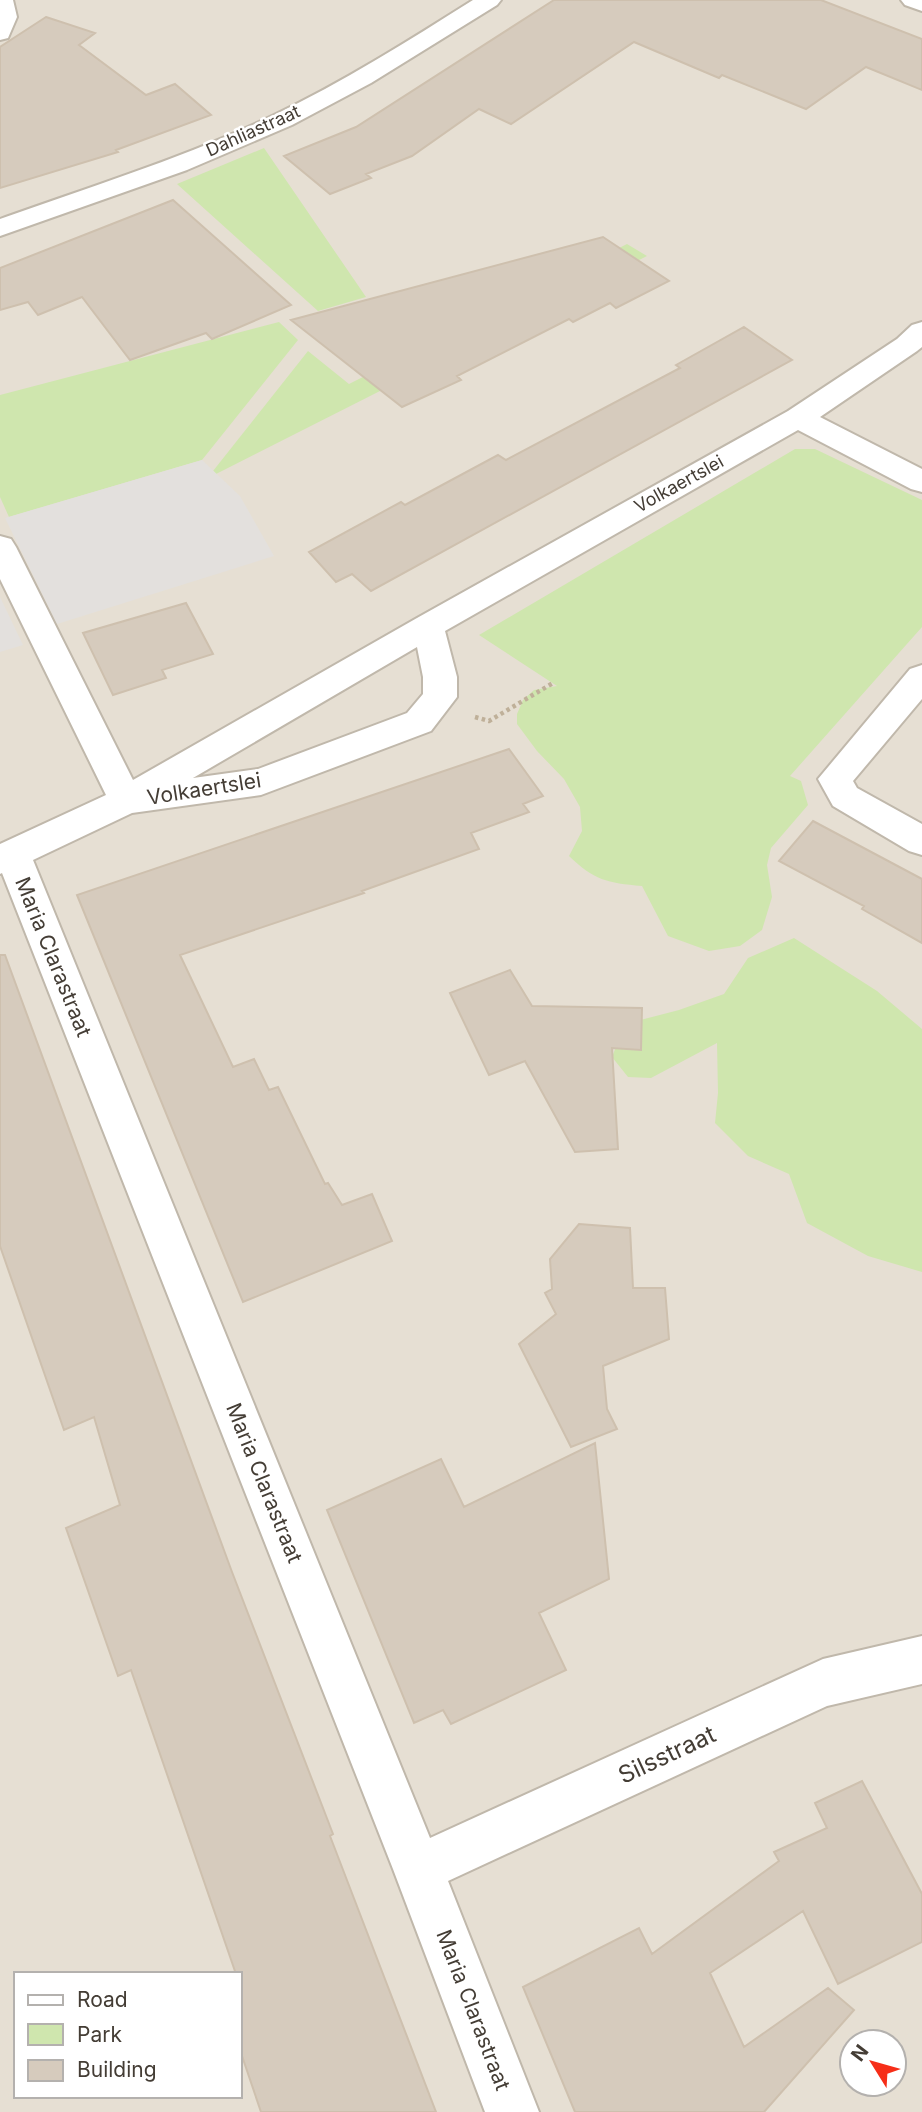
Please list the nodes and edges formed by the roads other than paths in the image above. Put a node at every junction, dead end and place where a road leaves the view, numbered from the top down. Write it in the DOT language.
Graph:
graph roads {
  1 [pos="1,0"];
  2 [pos="489,0"];
  3 [pos="913,0"];
  4 [pos="922,3"];
  5 [pos="0,33"];
  6 [pos="0,228"];
  7 [pos="922,331"];
  8 [pos="798,418"];
  9 [pos="922,482"];
  10 [pos="0,547"];
  11 [pos="428,626"];
  12 [pos="922,677"];
  13 [pos="127,802"];
  14 [pos="922,841"];
  15 [pos="6,858"];
  16 [pos="922,1660"];
  17 [pos="418,1870"];
  18 [pos="512,2112"];
  1 -- 5 [label="street"];
  2 -- 6 [label="street, Dahliastraat"];
  3 -- 4 [label="street"];
  7 -- 8 [label="street, Volkaertslei"];
  8 -- 9 [label="street"];
  8 -- 11 [label="street, Volkaertslei"];
  10 -- 13 [label="street"];
  11 -- 13 [label="street, Volkaertslei"];
  11 -- 13 [label="street, Volkaertslei"];
  12 -- 14 [label="street"];
  13 -- 15 [label="street, Volkaertslei"];
  15 -- 17 [label="street, Maria Clarastraat"];
  16 -- 17 [label="street, Silsstraat"];
  17 -- 18 [label="street, Maria Clarastraat"];
}
